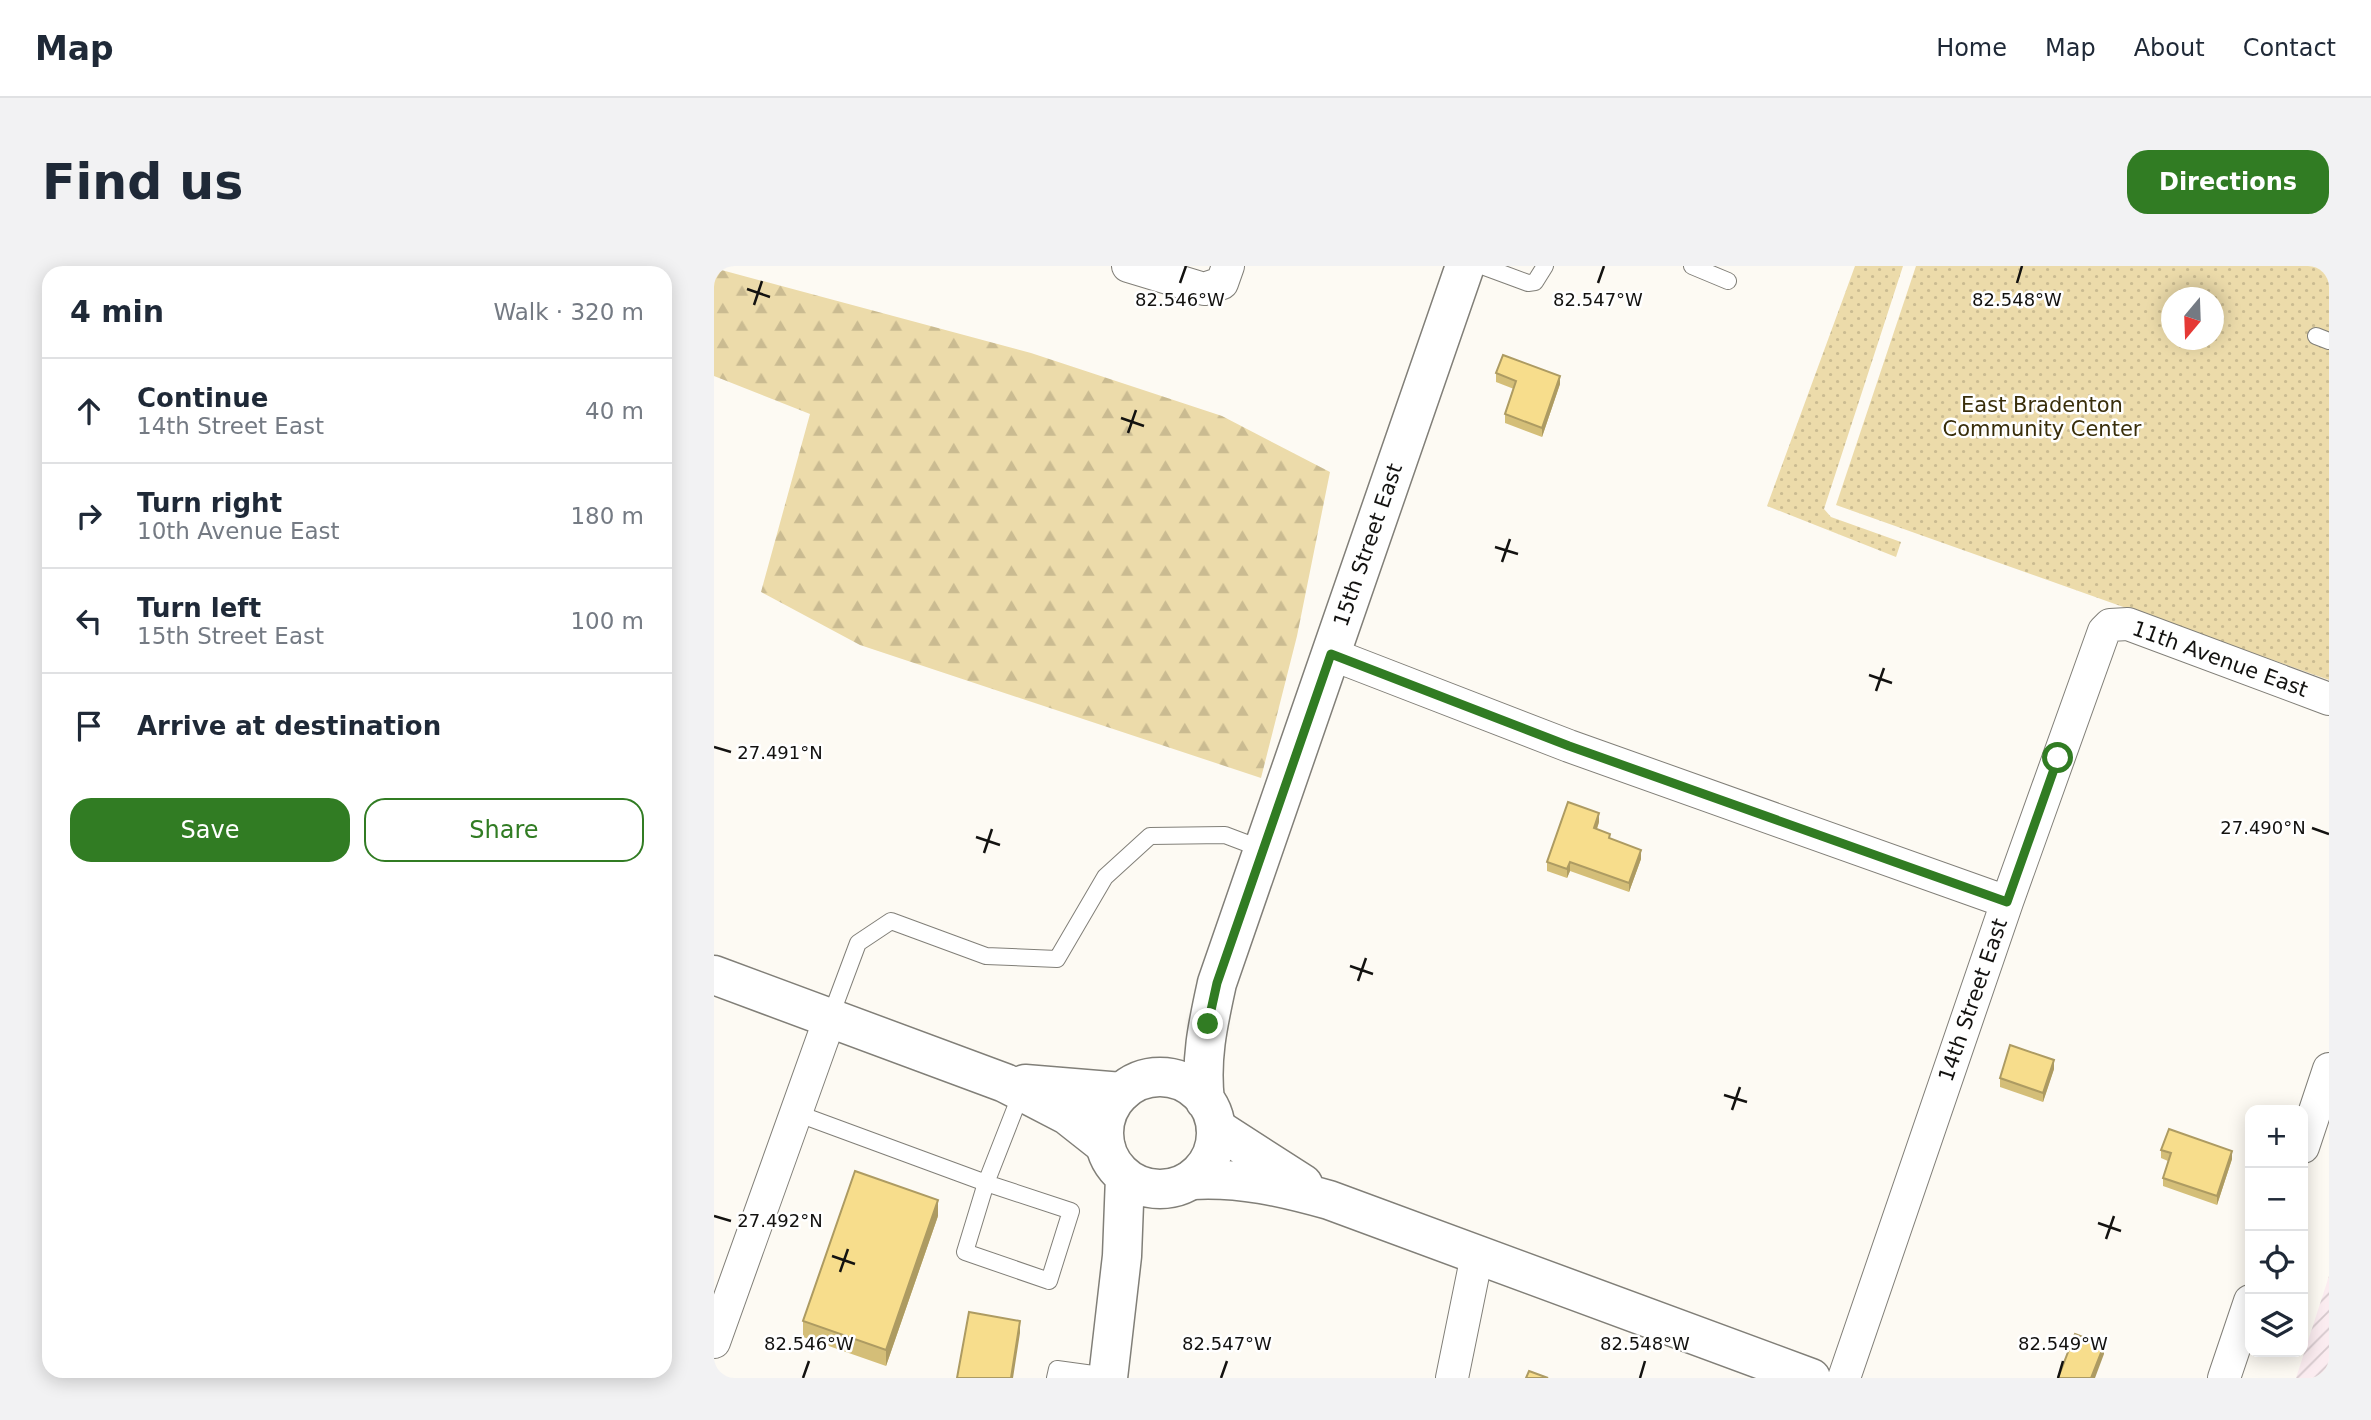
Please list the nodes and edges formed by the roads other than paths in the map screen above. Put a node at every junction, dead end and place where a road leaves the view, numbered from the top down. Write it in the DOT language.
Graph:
graph roads {
  1 [pos="1128,266"];
  2 [pos="1228,266"];
  3 [pos="1465,266"];
  4 [pos="1482,266"];
  5 [pos="1545,266"];
  6 [pos="1692,266"];
  7 [pos="1728,281"];
  8 [pos="2110,625"];
  9 [pos="1331,654"];
  10 [pos="2329,699"];
  11 [pos="1262,849"];
  12 [pos="2007,902"];
  13 [pos="714,975"];
  14 [pos="1217,983"];
  15 [pos="830,1018"];
  16 [pos="2329,1069"];
  17 [pos="1136,1085"];
  18 [pos="1013,1087"];
  19 [pos="796,1112"];
  20 [pos="1210,1114"];
  21 [pos="2308,1132"];
  22 [pos="1105,1145"];
  23 [pos="1125,1177"];
  24 [pos="986,1183"];
  25 [pos="1183,1183"];
  26 [pos="1328,1200"];
  27 [pos="1477,1255"];
  28 [pos="2245,1316"];
  29 [pos="714,1342"];
  30 [pos="1113,1377"];
  31 [pos="1055,1378"];
  32 [pos="1452,1378"];
  33 [pos="1811,1378"];
  34 [pos="1844,1378"];
  35 [pos="2224,1378"];
  1 -- 2 [label="street"];
  3 -- 9 [label="main road, 15th Street East"];
  4 -- 5 [label="lane"];
  6 -- 7 [label="lane"];
  8 -- 10 [label="street, 11th Avenue East"];
  8 -- 12 [label="street, 14th Street East"];
  9 -- 11 [label="main road, 15th Street East"];
  9 -- 12 [label="street"];
  11 -- 14 [label="main road, 15th Street East"];
  11 -- 15 [label="lane"];
  12 -- 34 [label="street, 14th Street East"];
  13 -- 15 [label="main road"];
  14 -- 17 [label="main road, 15th Street East"];
  14 -- 20 [label="main road, 15th Street East"];
  15 -- 18 [label="main road"];
  15 -- 19 [label="street"];
  16 -- 21 [label="street"];
  17 -- 18 [label="main road"];
  17 -- 20 [label="main road"];
  17 -- 22 [label="main road"];
  18 -- 22 [label="main road"];
  18 -- 24 [label="lane"];
  19 -- 24 [label="lane"];
  19 -- 29 [label="street"];
  20 -- 25 [label="main road"];
  20 -- 26 [label="main road"];
  22 -- 23 [label="main road"];
  23 -- 25 [label="main road"];
  23 -- 30 [label="main road"];
  24 -- 24 [label="lane"];
  25 -- 26 [label="main road"];
  25 -- 30 [label="main road"];
  26 -- 27 [label="main road"];
  27 -- 32 [label="street"];
  27 -- 33 [label="main road"];
  28 -- 35 [label="street"];
  30 -- 31 [label="lane"];
}
